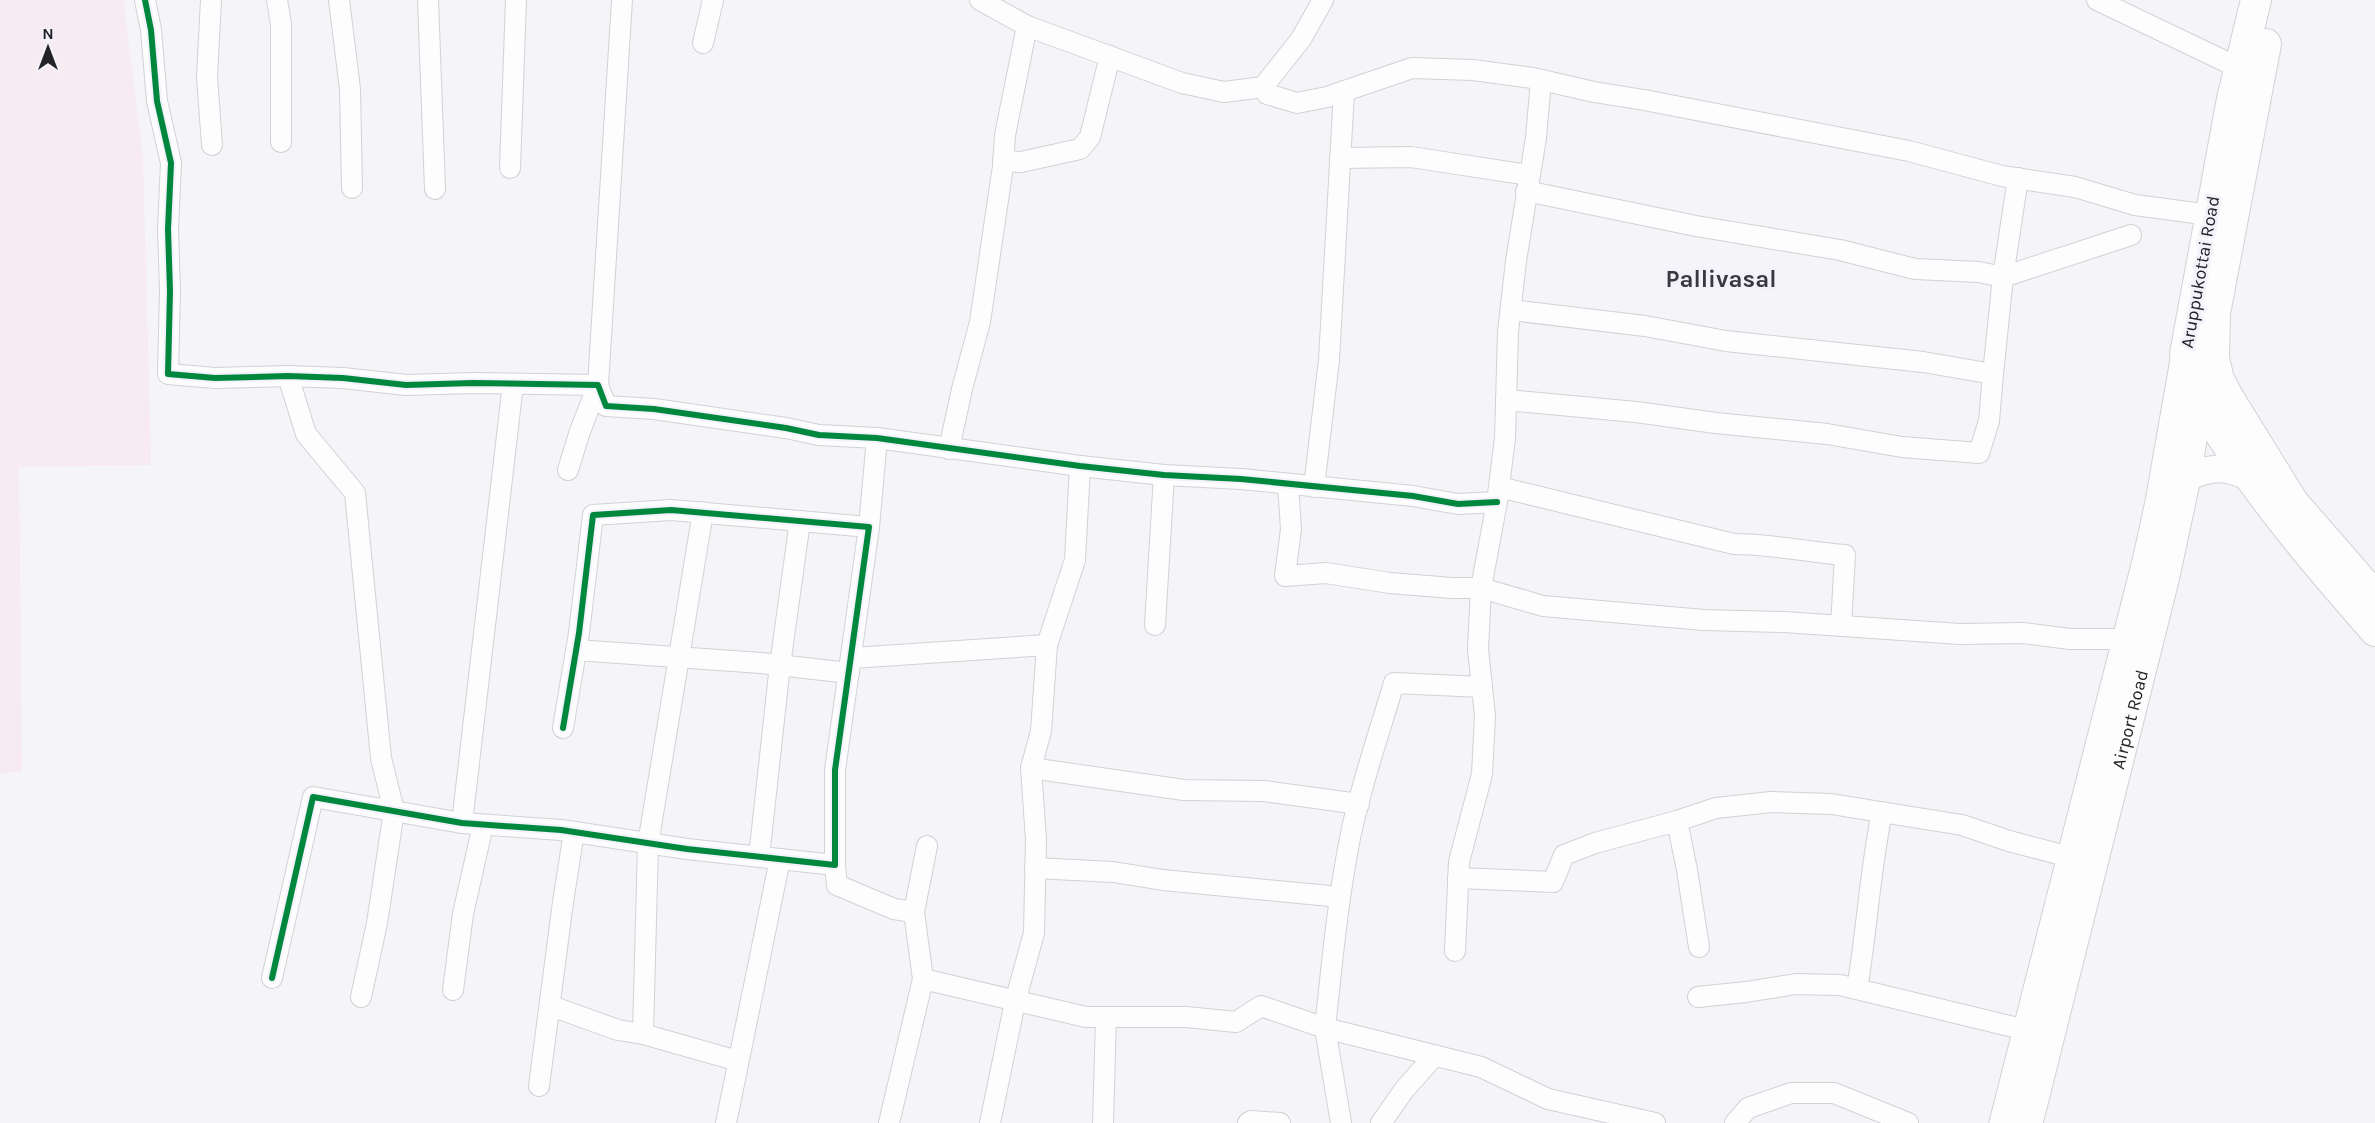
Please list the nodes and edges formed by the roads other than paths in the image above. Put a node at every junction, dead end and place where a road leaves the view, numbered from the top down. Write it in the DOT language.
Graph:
graph roads {
  1 [pos="145,0"];
  2 [pos="211,0"];
  3 [pos="277,0"];
  4 [pos="339,0"];
  5 [pos="428,0"];
  6 [pos="516,0"];
  7 [pos="622,0"];
  8 [pos="713,0"];
  9 [pos="980,0"];
  10 [pos="1323,0"];
  11 [pos="2097,0"];
  12 [pos="2256,0"];
  13 [pos="2276,0"];
  14 [pos="1027,26"];
  15 [pos="703,43"];
  16 [pos="1110,56"];
  17 [pos="2239,68"];
  18 [pos="1541,80"];
  19 [pos="1263,87"];
  20 [pos="1344,91"];
  21 [pos="281,142"];
  22 [pos="212,145"];
  23 [pos="1340,158"];
  24 [pos="1003,160"];
  25 [pos="510,168"];
  26 [pos="2018,178"];
  27 [pos="1528,183"];
  28 [pos="352,188"];
  29 [pos="435,189"];
  30 [pos="2210,215"];
  31 [pos="2131,235"];
  32 [pos="2003,277"];
  33 [pos="1511,310"];
  34 [pos="2215,313"];
  35 [pos="2185,354"];
  36 [pos="1992,374"];
  37 [pos="288,376"];
  38 [pos="513,384"];
  39 [pos="598,385"];
  40 [pos="2198,398"];
  41 [pos="1506,400"];
  42 [pos="877,438"];
  43 [pos="949,449"];
  44 [pos="1080,466"];
  45 [pos="568,470"];
  46 [pos="1164,475"];
  47 [pos="2187,477"];
  48 [pos="2250,478"];
  49 [pos="1288,484"];
  50 [pos="1314,488"];
  51 [pos="1498,495"];
  52 [pos="703,512"];
  53 [pos="800,520"];
  54 [pos="869,527"];
  55 [pos="1480,588"];
  56 [pos="2375,596"];
  57 [pos="1155,625"];
  58 [pos="1841,626"];
  59 [pos="2375,631"];
  60 [pos="2126,639"];
  61 [pos="1047,645"];
  62 [pos="576,650"];
  63 [pos="680,658"];
  64 [pos="780,665"];
  65 [pos="850,665"];
  66 [pos="1482,687"];
  67 [pos="562,728"];
  68 [pos="1031,768"];
  69 [pos="1359,804"];
  70 [pos="394,811"];
  71 [pos="1882,812"];
  72 [pos="1677,821"];
  73 [pos="462,823"];
  74 [pos="483,825"];
  75 [pos="574,832"];
  76 [pos="648,843"];
  77 [pos="927,846"];
  78 [pos="759,857"];
  79 [pos="2070,857"];
  80 [pos="780,859"];
  81 [pos="835,865"];
  82 [pos="1035,868"];
  83 [pos="1458,878"];
  84 [pos="1340,897"];
  85 [pos="914,912"];
  86 [pos="1699,947"];
  87 [pos="1455,951"];
  88 [pos="272,978"];
  89 [pos="923,979"];
  90 [pos="1857,989"];
  91 [pos="453,990"];
  92 [pos="361,997"];
  93 [pos="1698,997"];
  94 [pos="1015,1002"];
  95 [pos="551,1006"];
  96 [pos="1106,1018"];
  97 [pos="1325,1028"];
  98 [pos="2026,1030"];
  99 [pos="643,1034"];
  100 [pos="1435,1055"];
  101 [pos="738,1061"];
  102 [pos="539,1086"];
  103 [pos="726,1123"];
  104 [pos="889,1123"];
  105 [pos="990,1123"];
  106 [pos="1103,1123"];
  107 [pos="1248,1123"];
  108 [pos="1280,1123"];
  109 [pos="1341,1123"];
  110 [pos="1381,1123"];
  111 [pos="1655,1123"];
  112 [pos="1735,1123"];
  113 [pos="1908,1123"];
  114 [pos="2003,1123"];
  115 [pos="2030,1123"];
  1 -- 37 [label="street"];
  2 -- 22 [label="street"];
  3 -- 21 [label="street"];
  4 -- 28 [label="street"];
  5 -- 29 [label="street"];
  6 -- 25 [label="street"];
  7 -- 39 [label="street"];
  8 -- 15 [label="street"];
  9 -- 14 [label="street"];
  10 -- 19 [label="street"];
  11 -- 17 [label="street"];
  12 -- 17 [label="main road, Aruppukottai Road"];
  13 -- 34 [label="main road, Aruppukottai Road"];
  14 -- 16 [label="street"];
  14 -- 24 [label="street"];
  16 -- 19 [label="street"];
  16 -- 24 [label="street"];
  17 -- 30 [label="main road, Aruppukottai Road"];
  18 -- 20 [label="street"];
  18 -- 26 [label="street"];
  18 -- 27 [label="street"];
  19 -- 20 [label="street"];
  20 -- 23 [label="street"];
  23 -- 27 [label="street"];
  23 -- 50 [label="street"];
  24 -- 43 [label="street"];
  26 -- 30 [label="street"];
  26 -- 32 [label="street"];
  27 -- 32 [label="street"];
  27 -- 33 [label="street"];
  30 -- 35 [label="main road, Aruppukottai Road"];
  31 -- 32 [label="street"];
  32 -- 36 [label="street"];
  33 -- 36 [label="street"];
  33 -- 41 [label="street"];
  34 -- 40 [label="main road, Airport Road"];
  34 -- 56 [label="main road, Aruppukottai Road"];
  35 -- 40 [label="main road, Aruppukottai Road"];
  35 -- 60 [label="main road, Airport Road"];
  36 -- 41 [label="street"];
  37 -- 38 [label="street"];
  37 -- 70 [label="street"];
  38 -- 39 [label="street"];
  38 -- 73 [label="street"];
  39 -- 42 [label="street"];
  39 -- 45 [label="street"];
  40 -- 47 [label="main road, Airport Road"];
  40 -- 48 [label="main road, Aruppukottai Road"];
  41 -- 51 [label="street"];
  42 -- 43 [label="street"];
  42 -- 54 [label="street"];
  43 -- 44 [label="street"];
  44 -- 46 [label="street"];
  44 -- 61 [label="street"];
  46 -- 49 [label="street"];
  46 -- 57 [label="street"];
  47 -- 48 [label="main road"];
  47 -- 115 [label="main road, Airport Road"];
  48 -- 59 [label="main road, Aruppukottai Road"];
  49 -- 50 [label="street"];
  49 -- 55 [label="street"];
  50 -- 51 [label="street"];
  51 -- 55 [label="street"];
  51 -- 58 [label="street"];
  52 -- 53 [label="street"];
  52 -- 62 [label="street"];
  52 -- 63 [label="street"];
  53 -- 54 [label="street"];
  53 -- 64 [label="street"];
  54 -- 65 [label="street"];
  55 -- 58 [label="street"];
  55 -- 66 [label="street"];
  58 -- 60 [label="street"];
  60 -- 79 [label="main road, Airport Road"];
  61 -- 65 [label="street"];
  61 -- 68 [label="street"];
  62 -- 63 [label="street"];
  62 -- 67 [label="street"];
  63 -- 64 [label="street"];
  63 -- 76 [label="street"];
  64 -- 65 [label="street"];
  64 -- 78 [label="street"];
  65 -- 81 [label="street"];
  66 -- 69 [label="street"];
  66 -- 83 [label="street"];
  68 -- 69 [label="street"];
  68 -- 82 [label="street"];
  69 -- 84 [label="street"];
  70 -- 73 [label="street"];
  70 -- 88 [label="street"];
  70 -- 92 [label="street"];
  71 -- 72 [label="street"];
  71 -- 79 [label="street"];
  71 -- 90 [label="street"];
  72 -- 83 [label="street"];
  72 -- 86 [label="street"];
  73 -- 74 [label="street"];
  74 -- 75 [label="street"];
  74 -- 91 [label="street"];
  75 -- 76 [label="street"];
  75 -- 95 [label="street"];
  76 -- 78 [label="street"];
  76 -- 99 [label="street"];
  77 -- 85 [label="street"];
  78 -- 80 [label="street"];
  79 -- 98 [label="main road, Airport Road"];
  80 -- 81 [label="street"];
  80 -- 101 [label="street"];
  81 -- 85 [label="street"];
  82 -- 84 [label="street"];
  82 -- 94 [label="street"];
  83 -- 87 [label="street"];
  84 -- 97 [label="street"];
  85 -- 89 [label="street"];
  89 -- 94 [label="street"];
  89 -- 104 [label="street"];
  90 -- 93 [label="street"];
  90 -- 98 [label="street"];
  94 -- 96 [label="street"];
  94 -- 105 [label="street"];
  95 -- 99 [label="street"];
  95 -- 102 [label="street"];
  96 -- 97 [label="street"];
  96 -- 106 [label="street"];
  97 -- 100 [label="street"];
  97 -- 109 [label="street"];
  98 -- 114 [label="main road, Airport Road"];
  99 -- 101 [label="street"];
  100 -- 110 [label="street"];
  100 -- 111 [label="street"];
  101 -- 103 [label="street"];
  107 -- 108 [label="street"];
  112 -- 113 [label="street"];
}
